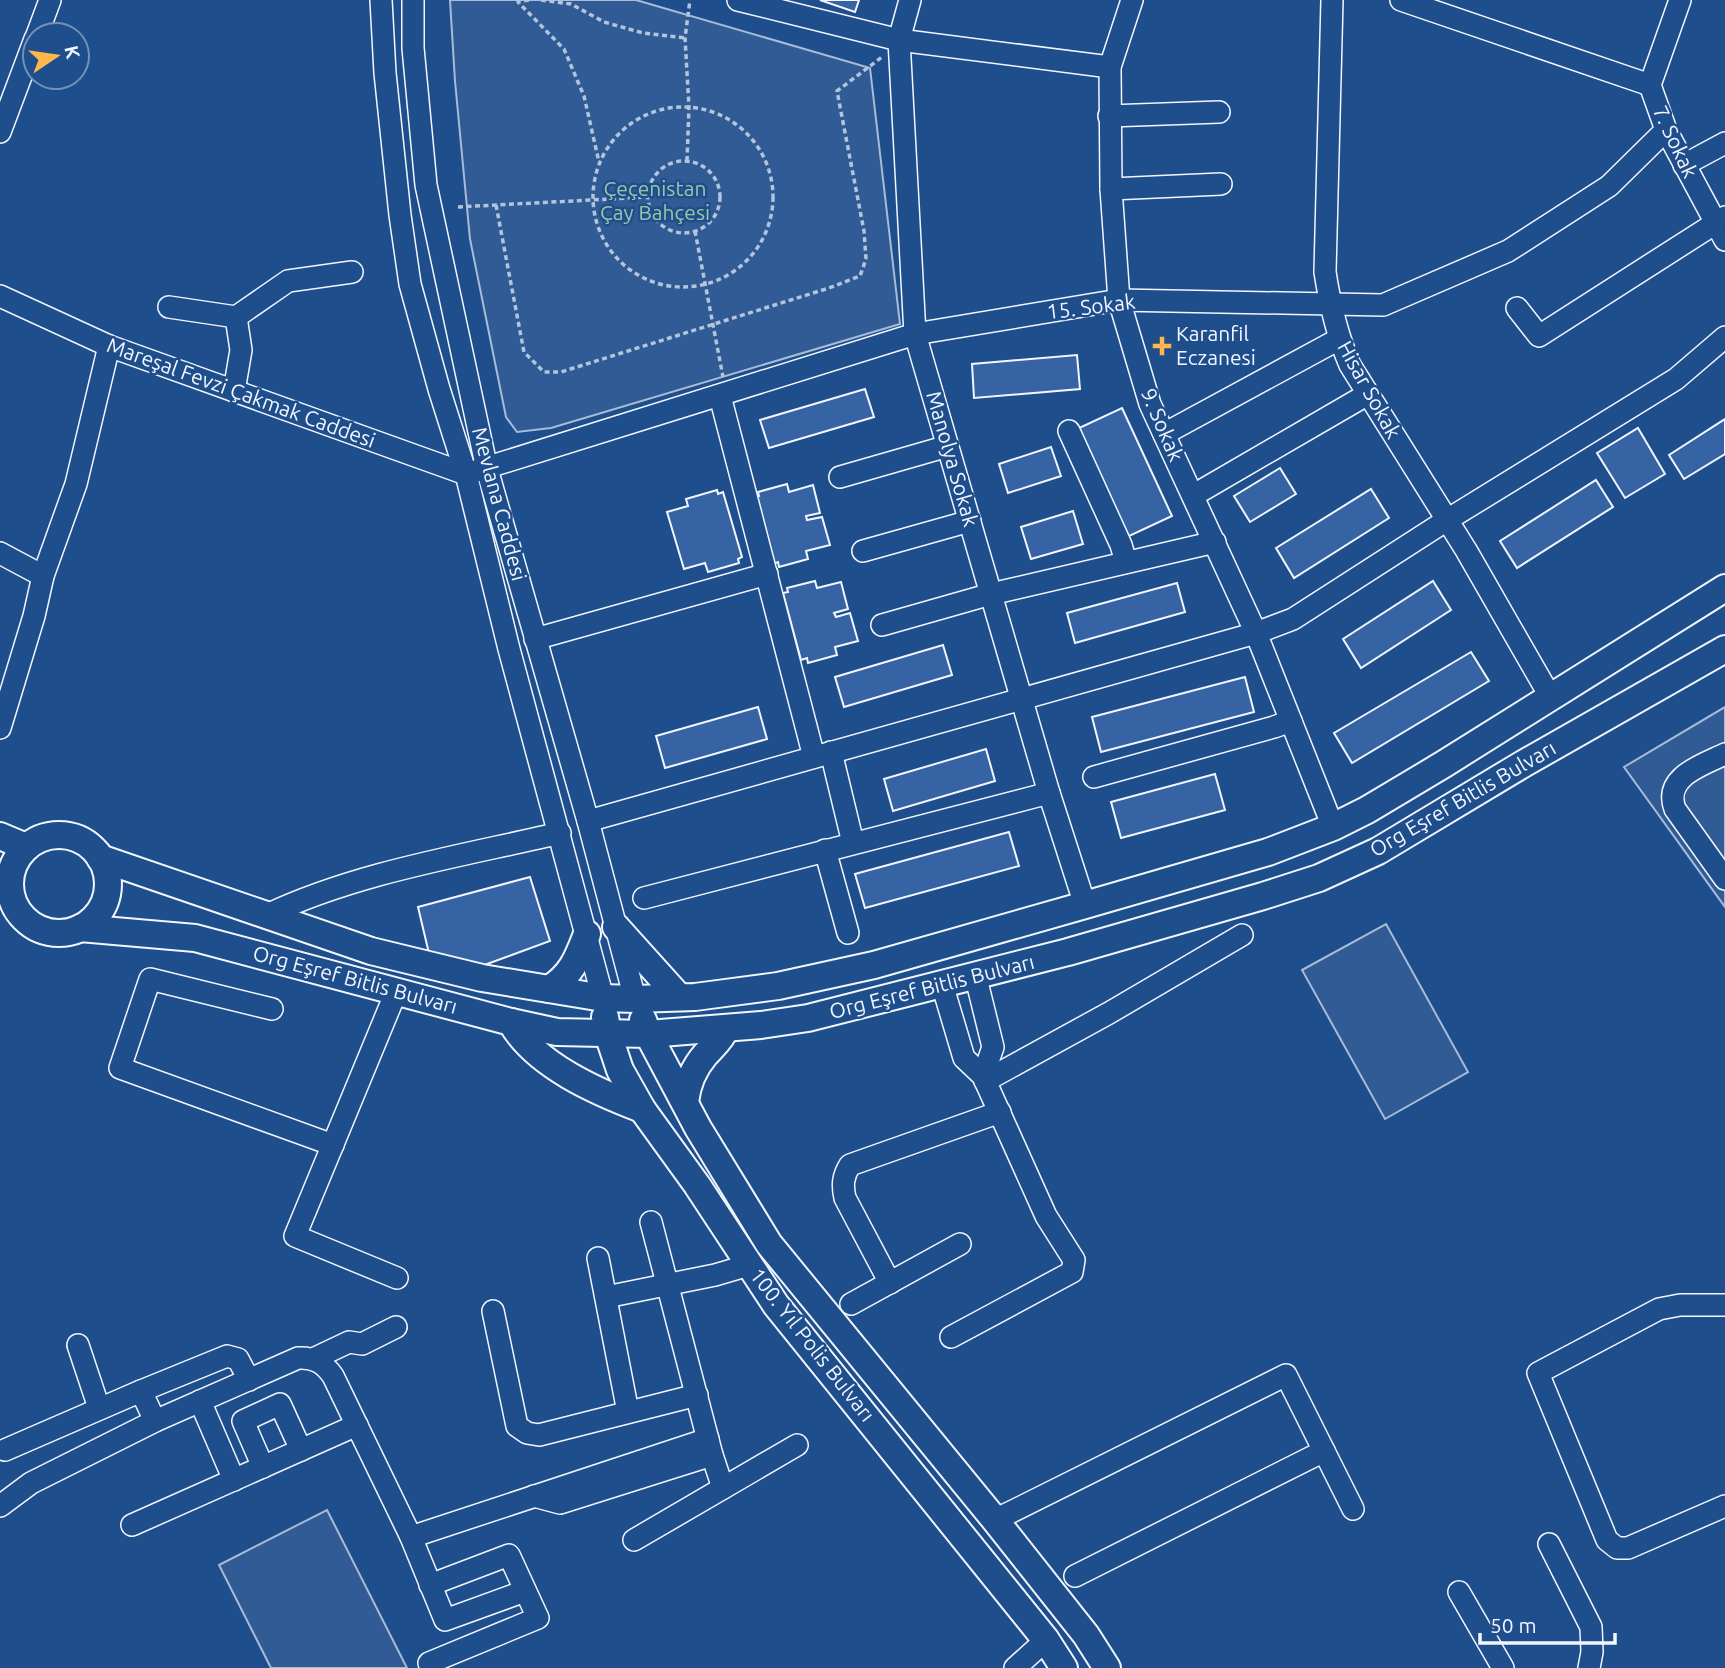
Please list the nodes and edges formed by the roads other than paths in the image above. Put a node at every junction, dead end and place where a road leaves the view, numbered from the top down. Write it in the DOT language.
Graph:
graph roads {
  1 [pos="50,0"];
  2 [pos="381,0"];
  3 [pos="413,0"];
  4 [pos="738,0"];
  5 [pos="910,0"];
  6 [pos="1132,0"];
  7 [pos="1332,0"];
  8 [pos="1401,0"];
  9 [pos="1681,0"];
  10 [pos="42,21"];
  11 [pos="900,44"];
  12 [pos="1110,67"];
  13 [pos="21,77"];
  14 [pos="1650,85"];
  15 [pos="1219,112"];
  16 [pos="1109,116"];
  17 [pos="1666,130"];
  18 [pos="0,132"];
  19 [pos="1725,143"];
  20 [pos="1684,165"];
  21 [pos="1221,184"];
  22 [pos="1111,189"];
  23 [pos="1722,226"];
  24 [pos="352,272"];
  25 [pos="0,296"];
  26 [pos="1119,300"];
  27 [pos="1329,303"];
  28 [pos="169,307"];
  29 [pos="1517,308"];
  30 [pos="236,317"];
  31 [pos="915,334"];
  32 [pos="1725,337"];
  33 [pos="1339,339"];
  34 [pos="109,346"];
  35 [pos="234,391"];
  36 [pos="1368,394"];
  37 [pos="723,395"];
  38 [pos="1069,431"];
  39 [pos="1164,434"];
  40 [pos="948,446"];
  41 [pos="477,472"];
  42 [pos="840,477"];
  43 [pos="1194,495"];
  44 [pos="1447,520"];
  45 [pos="970,521"];
  46 [pos="1215,542"];
  47 [pos="863,551"];
  48 [pos="0,553"];
  49 [pos="1126,562"];
  50 [pos="767,574"];
  51 [pos="43,576"];
  52 [pos="1725,588"];
  53 [pos="991,594"];
  54 [pos="882,625"];
  55 [pos="1256,633"];
  56 [pos="535,639"];
  57 [pos="1725,649"];
  58 [pos="1551,698"];
  59 [pos="1022,700"];
  60 [pos="1291,721"];
  61 [pos="0,728"];
  62 [pos="1725,754"];
  63 [pos="822,755"];
  64 [pos="1094,777"];
  65 [pos="1049,793"];
  66 [pos="588,821"];
  67 [pos="1333,827"];
  68 [pos="560,833"];
  69 [pos="0,836"];
  70 [pos="853,843"];
  71 [pos="26,847"];
  72 [pos="825,850"];
  73 [pos="100,858"];
  74 [pos="1725,879"];
  75 [pos="5,880"];
  76 [pos="643,898"];
  77 [pos="1085,905"];
  78 [pos="267,915"];
  79 [pos="11,917"];
  80 [pos="616,927"];
  81 [pos="80,928"];
  82 [pos="848,933"];
  83 [pos="587,934"];
  84 [pos="1242,935"];
  85 [pos="975,974"];
  86 [pos="942,984"];
  87 [pos="549,989"];
  88 [pos="397,992"];
  89 [pos="603,998"];
  90 [pos="679,998"];
  91 [pos="635,999"];
  92 [pos="272,1009"];
  93 [pos="511,1023"];
  94 [pos="726,1028"];
  95 [pos="607,1034"];
  96 [pos="648,1034"];
  97 [pos="984,1078"];
  98 [pos="685,1102"];
  99 [pos="642,1109"];
  100 [pos="1000,1112"];
  101 [pos="333,1144"];
  102 [pos="651,1222"];
  103 [pos="960,1244"];
  104 [pos="598,1258"];
  105 [pos="749,1265"];
  106 [pos="397,1278"];
  107 [pos="890,1283"];
  108 [pos="669,1284"];
  109 [pos="606,1297"];
  110 [pos="851,1304"];
  111 [pos="1725,1305"];
  112 [pos="493,1311"];
  113 [pos="396,1327"];
  114 [pos="951,1337"];
  115 [pos="78,1345"];
  116 [pos="321,1364"];
  117 [pos="249,1380"];
  118 [pos="141,1391"];
  119 [pos="697,1395"];
  120 [pos="200,1401"];
  121 [pos="99,1408"];
  122 [pos="628,1412"];
  123 [pos="155,1421"];
  124 [pos="356,1425"];
  125 [pos="797,1445"];
  126 [pos="710,1447"];
  127 [pos="5,1450"];
  128 [pos="301,1450"];
  129 [pos="1324,1451"];
  130 [pos="264,1467"];
  131 [pos="234,1480"];
  132 [pos="723,1488"];
  133 [pos="0,1506"];
  134 [pos="1725,1506"];
  135 [pos="1353,1509"];
  136 [pos="995,1520"];
  137 [pos="132,1525"];
  138 [pos="411,1537"];
  139 [pos="634,1540"];
  140 [pos="1549,1544"];
  141 [pos="1075,1576"];
  142 [pos="430,1585"];
  143 [pos="525,1591"];
  144 [pos="1459,1592"];
  145 [pos="1046,1640"];
  146 [pos="429,1663"];
  147 [pos="1015,1668"];
  148 [pos="1064,1668"];
  149 [pos="1107,1668"];
  150 [pos="1503,1668"];
  151 [pos="1589,1668"];
  1 -- 10 [label="street"];
  2 -- 41 [label="street, Mevlana Caddesi"];
  3 -- 41 [label="street, Mevlana Caddesi"];
  4 -- 11 [label="street"];
  5 -- 11 [label="street, Manolya Sokak"];
  6 -- 12 [label="street, 9. Sokak"];
  7 -- 27 [label="street, Hisar Sokak"];
  8 -- 14 [label="street"];
  9 -- 14 [label="street, 7. Sokak"];
  11 -- 12 [label="street"];
  11 -- 31 [label="street, Manolya Sokak"];
  12 -- 16 [label="street, 9. Sokak"];
  13 -- 18 [label="street"];
  14 -- 17 [label="street, 7. Sokak"];
  15 -- 16 [label="street"];
  16 -- 22 [label="street, 9. Sokak"];
  17 -- 20 [label="street, 7. Sokak"];
  17 -- 27 [label="street, 15. Sokak"];
  19 -- 20 [label="street"];
  20 -- 23 [label="street, 7. Sokak"];
  21 -- 22 [label="street"];
  22 -- 26 [label="street, 9. Sokak"];
  23 -- 29 [label="street"];
  24 -- 30 [label="street"];
  25 -- 34 [label="street, Mareşal Fevzi Çakmak Caddesi"];
  26 -- 27 [label="street, 15. Sokak"];
  26 -- 31 [label="street, 15. Sokak"];
  26 -- 39 [label="street, 9. Sokak"];
  27 -- 33 [label="street, Hisar Sokak"];
  28 -- 30 [label="street"];
  30 -- 35 [label="street"];
  31 -- 37 [label="street, 15. Sokak"];
  31 -- 40 [label="street, Manolya Sokak"];
  32 -- 44 [label="street"];
  33 -- 36 [label="street, Hisar Sokak"];
  33 -- 39 [label="street"];
  34 -- 35 [label="street, Mareşal Fevzi Çakmak Caddesi"];
  34 -- 51 [label="street"];
  35 -- 41 [label="street, Mareşal Fevzi Çakmak Caddesi"];
  36 -- 43 [label="street"];
  36 -- 44 [label="street, Hisar Sokak"];
  37 -- 41 [label="street, 15. Sokak"];
  37 -- 50 [label="street"];
  38 -- 49 [label="street"];
  39 -- 43 [label="street, 9. Sokak"];
  40 -- 42 [label="street"];
  40 -- 45 [label="street, Manolya Sokak"];
  41 -- 56 [label="street, Mevlana Caddesi"];
  41 -- 68 [label="street, Mevlana Caddesi"];
  43 -- 46 [label="street, 9. Sokak"];
  44 -- 55 [label="street"];
  44 -- 58 [label="street, Hisar Sokak"];
  45 -- 47 [label="street"];
  45 -- 53 [label="street, Manolya Sokak"];
  46 -- 49 [label="street"];
  46 -- 55 [label="street, 9. Sokak"];
  48 -- 51 [label="street"];
  49 -- 53 [label="street"];
  50 -- 56 [label="street"];
  50 -- 63 [label="street"];
  51 -- 61 [label="street"];
  52 -- 58 [label="main road"];
  53 -- 54 [label="street"];
  53 -- 59 [label="street, Manolya Sokak"];
  55 -- 59 [label="street"];
  55 -- 60 [label="street, 9. Sokak"];
  56 -- 66 [label="street, Mevlana Caddesi"];
  57 -- 85 [label="main road, Org Eşref Bitlis Bulvarı"];
  58 -- 67 [label="main road"];
  59 -- 63 [label="street"];
  59 -- 65 [label="street, Manolya Sokak"];
  60 -- 64 [label="street"];
  60 -- 67 [label="street, 9. Sokak"];
  62 -- 74 [label="street"];
  63 -- 66 [label="street"];
  63 -- 70 [label="street"];
  65 -- 70 [label="street"];
  65 -- 77 [label="street, Manolya Sokak"];
  66 -- 80 [label="street, Mevlana Caddesi"];
  67 -- 77 [label="main road"];
  68 -- 78 [label="street"];
  68 -- 83 [label="street, Mevlana Caddesi"];
  69 -- 71 [label="main road"];
  70 -- 72 [label="street"];
  71 -- 73 [label="main road"];
  71 -- 75 [label="main road"];
  72 -- 76 [label="street"];
  72 -- 82 [label="street"];
  73 -- 78 [label="main road"];
  73 -- 81 [label="main road"];
  75 -- 79 [label="main road"];
  77 -- 90 [label="main road"];
  78 -- 87 [label="main road"];
  79 -- 81 [label="main road"];
  80 -- 90 [label="main road"];
  80 -- 91 [label="street, Mevlana Caddesi"];
  81 -- 88 [label="main road, Org Eşref Bitlis Bulvarı"];
  83 -- 87 [label="main road"];
  83 -- 89 [label="street, Mevlana Caddesi"];
  84 -- 97 [label="street"];
  85 -- 86 [label="main road, Org Eşref Bitlis Bulvarı"];
  85 -- 97 [label="street"];
  86 -- 94 [label="main road, Org Eşref Bitlis Bulvarı"];
  86 -- 97 [label="street"];
  87 -- 89 [label="main road"];
  88 -- 93 [label="main road, Org Eşref Bitlis Bulvarı"];
  88 -- 101 [label="street"];
  89 -- 91 [label="main road"];
  89 -- 95 [label="main road, 100. Yıl Polis Bulvarı"];
  90 -- 91 [label="main road"];
  91 -- 96 [label="main road"];
  92 -- 101 [label="street"];
  93 -- 95 [label="main road, Org Eşref Bitlis Bulvarı"];
  93 -- 99 [label="main road"];
  94 -- 96 [label="main road, Org Eşref Bitlis Bulvarı"];
  94 -- 98 [label="main road"];
  95 -- 96 [label="main road, Org Eşref Bitlis Bulvarı"];
  95 -- 99 [label="main road, 100. Yıl Polis Bulvarı"];
  96 -- 98 [label="main road"];
  97 -- 100 [label="street"];
  98 -- 136 [label="main road"];
  99 -- 105 [label="main road, 100. Yıl Polis Bulvarı"];
  100 -- 107 [label="street"];
  100 -- 114 [label="street"];
  101 -- 106 [label="street"];
  102 -- 108 [label="street"];
  103 -- 107 [label="street"];
  104 -- 109 [label="street"];
  105 -- 108 [label="street"];
  105 -- 145 [label="main road, 100. Yıl Polis Bulvarı"];
  107 -- 110 [label="street"];
  108 -- 109 [label="street"];
  108 -- 119 [label="street"];
  109 -- 122 [label="street"];
  111 -- 134 [label="street"];
  112 -- 122 [label="street"];
  113 -- 116 [label="street"];
  115 -- 121 [label="street"];
  116 -- 117 [label="street"];
  116 -- 124 [label="street"];
  117 -- 118 [label="street"];
  117 -- 120 [label="street"];
  118 -- 121 [label="street"];
  118 -- 123 [label="street"];
  119 -- 122 [label="street"];
  119 -- 126 [label="street"];
  120 -- 123 [label="street"];
  120 -- 131 [label="street"];
  121 -- 127 [label="street"];
  123 -- 133 [label="street"];
  124 -- 128 [label="street"];
  124 -- 138 [label="street"];
  125 -- 132 [label="street"];
  126 -- 132 [label="street"];
  126 -- 138 [label="street"];
  128 -- 130 [label="street"];
  128 -- 130 [label="street"];
  129 -- 135 [label="street"];
  129 -- 136 [label="street"];
  129 -- 141 [label="street"];
  130 -- 131 [label="street"];
  131 -- 137 [label="street"];
  132 -- 139 [label="street"];
  136 -- 149 [label="main road"];
  138 -- 142 [label="street"];
  140 -- 151 [label="street"];
  142 -- 143 [label="street"];
  142 -- 143 [label="street"];
  143 -- 146 [label="street"];
  144 -- 150 [label="street"];
  145 -- 147 [label="street"];
  145 -- 148 [label="main road, 100. Yıl Polis Bulvarı"];
}
